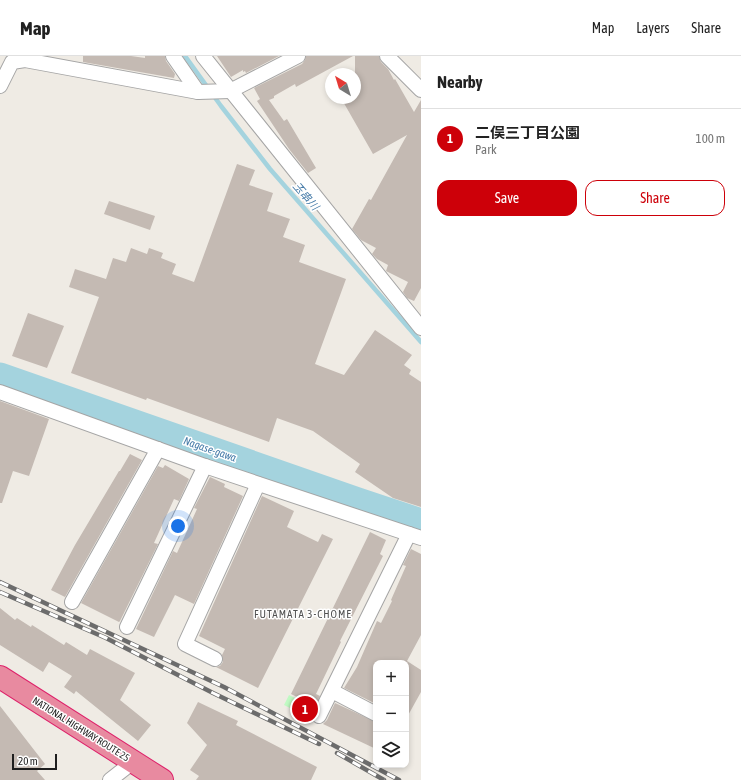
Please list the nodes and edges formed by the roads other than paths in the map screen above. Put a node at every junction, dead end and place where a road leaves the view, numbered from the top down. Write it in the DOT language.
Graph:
graph roads {
  1 [pos="173,56"];
  2 [pos="204,56"];
  3 [pos="298,56"];
  4 [pos="388,57"];
  5 [pos="25,58"];
  6 [pos="0,86"];
  7 [pos="421,90"];
  8 [pos="230,91"];
  9 [pos="198,92"];
  10 [pos="421,328"];
  11 [pos="0,392"];
  12 [pos="158,449"];
  13 [pos="206,466"];
  14 [pos="258,484"];
  15 [pos="415,536"];
  16 [pos="72,602"];
  17 [pos="127,627"];
  18 [pos="215,659"];
  19 [pos="0,677"];
  20 [pos="332,691"];
  21 [pos="373,712"];
  22 [pos="319,716"];
  23 [pos="133,762"];
  24 [pos="110,780"];
  25 [pos="162,780"];
  1 -- 9 [label="street"];
  2 -- 8 [label="street"];
  3 -- 8 [label="street"];
  4 -- 7 [label="street"];
  5 -- 6 [label="street"];
  5 -- 9 [label="street"];
  8 -- 9 [label="street"];
  8 -- 10 [label="street"];
  11 -- 12 [label="street"];
  12 -- 13 [label="street"];
  12 -- 16 [label="street"];
  13 -- 14 [label="street"];
  13 -- 17 [label="street"];
  14 -- 15 [label="street"];
  14 -- 18 [label="street"];
  15 -- 20 [label="street"];
  19 -- 23 [label="highway, NATIONAL HIGHWAY ROUTE 25"];
  20 -- 21 [label="street"];
  20 -- 22 [label="street"];
  23 -- 24 [label="street"];
  23 -- 25 [label="highway, NATIONAL HIGHWAY ROUTE 25"];
}
